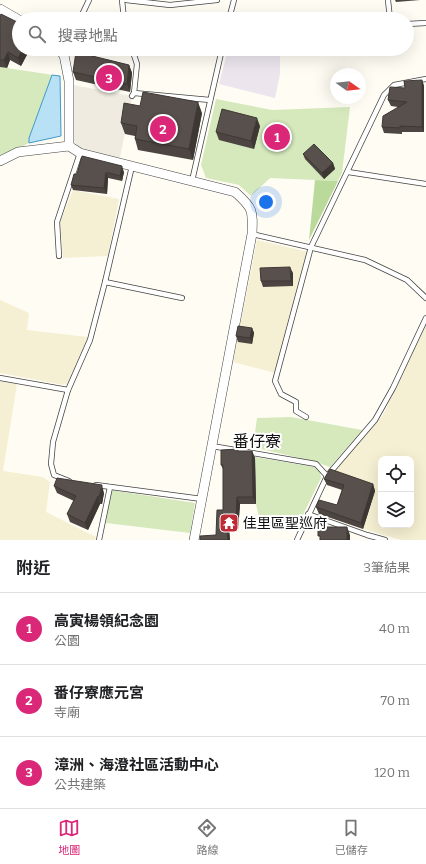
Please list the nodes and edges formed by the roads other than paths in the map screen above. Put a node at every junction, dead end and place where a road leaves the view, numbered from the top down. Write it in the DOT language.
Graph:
graph roads {
  1 [pos="89,0"];
  2 [pos="122,0"];
  3 [pos="126,0"];
  4 [pos="217,0"];
  5 [pos="234,0"];
  6 [pos="388,0"];
  7 [pos="0,9"];
  8 [pos="83,12"];
  9 [pos="123,12"];
  10 [pos="231,12"];
  11 [pos="389,12"];
  12 [pos="12,16"];
  13 [pos="426,23"];
  14 [pos="414,24"];
  15 [pos="64,56"];
  16 [pos="134,56"];
  17 [pos="220,56"];
  18 [pos="426,79"];
  19 [pos="210,100"];
  20 [pos="69,146"];
  21 [pos="80,153"];
  22 [pos="0,161"];
  23 [pos="132,166"];
  24 [pos="348,172"];
  25 [pos="192,181"];
  26 [pos="426,184"];
  27 [pos="252,234"];
  28 [pos="311,247"];
  29 [pos="59,256"];
  30 [pos="106,282"];
  31 [pos="182,298"];
  32 [pos="426,298"];
  33 [pos="426,318"];
  34 [pos="0,378"];
  35 [pos="68,390"];
  36 [pos="306,418"];
  37 [pos="212,446"];
  38 [pos="327,476"];
  39 [pos="74,482"];
  40 [pos="89,484"];
  41 [pos="110,487"];
  42 [pos="202,499"];
  43 [pos="308,514"];
  44 [pos="366,538"];
  45 [pos="99,540"];
  46 [pos="194,540"];
  47 [pos="296,540"];
  48 [pos="385,540"];
  1 -- 8 [label="lane"];
  2 -- 9 [label="lane"];
  3 -- 4 [label="lane"];
  5 -- 10 [label="lane"];
  6 -- 11 [label="lane"];
  7 -- 12 [label="street"];
  13 -- 14 [label="lane"];
  15 -- 20 [label="street"];
  16 -- 19 [label="lane"];
  17 -- 19 [label="lane"];
  18 -- 24 [label="lane"];
  19 -- 25 [label="lane"];
  20 -- 21 [label="street"];
  20 -- 22 [label="street"];
  21 -- 23 [label="street"];
  21 -- 29 [label="lane"];
  23 -- 25 [label="street"];
  23 -- 30 [label="lane"];
  24 -- 26 [label="lane"];
  24 -- 28 [label="lane"];
  25 -- 27 [label="street"];
  27 -- 28 [label="lane"];
  27 -- 37 [label="street"];
  28 -- 32 [label="lane"];
  28 -- 36 [label="lane"];
  30 -- 31 [label="lane"];
  30 -- 35 [label="lane"];
  33 -- 38 [label="lane"];
  34 -- 35 [label="lane"];
  35 -- 39 [label="lane"];
  37 -- 38 [label="lane"];
  37 -- 42 [label="street"];
  38 -- 43 [label="lane"];
  40 -- 41 [label="lane"];
  41 -- 42 [label="lane"];
  41 -- 45 [label="lane"];
  42 -- 46 [label="street"];
  43 -- 44 [label="lane"];
  43 -- 47 [label="lane"];
  44 -- 48 [label="lane"];
}
